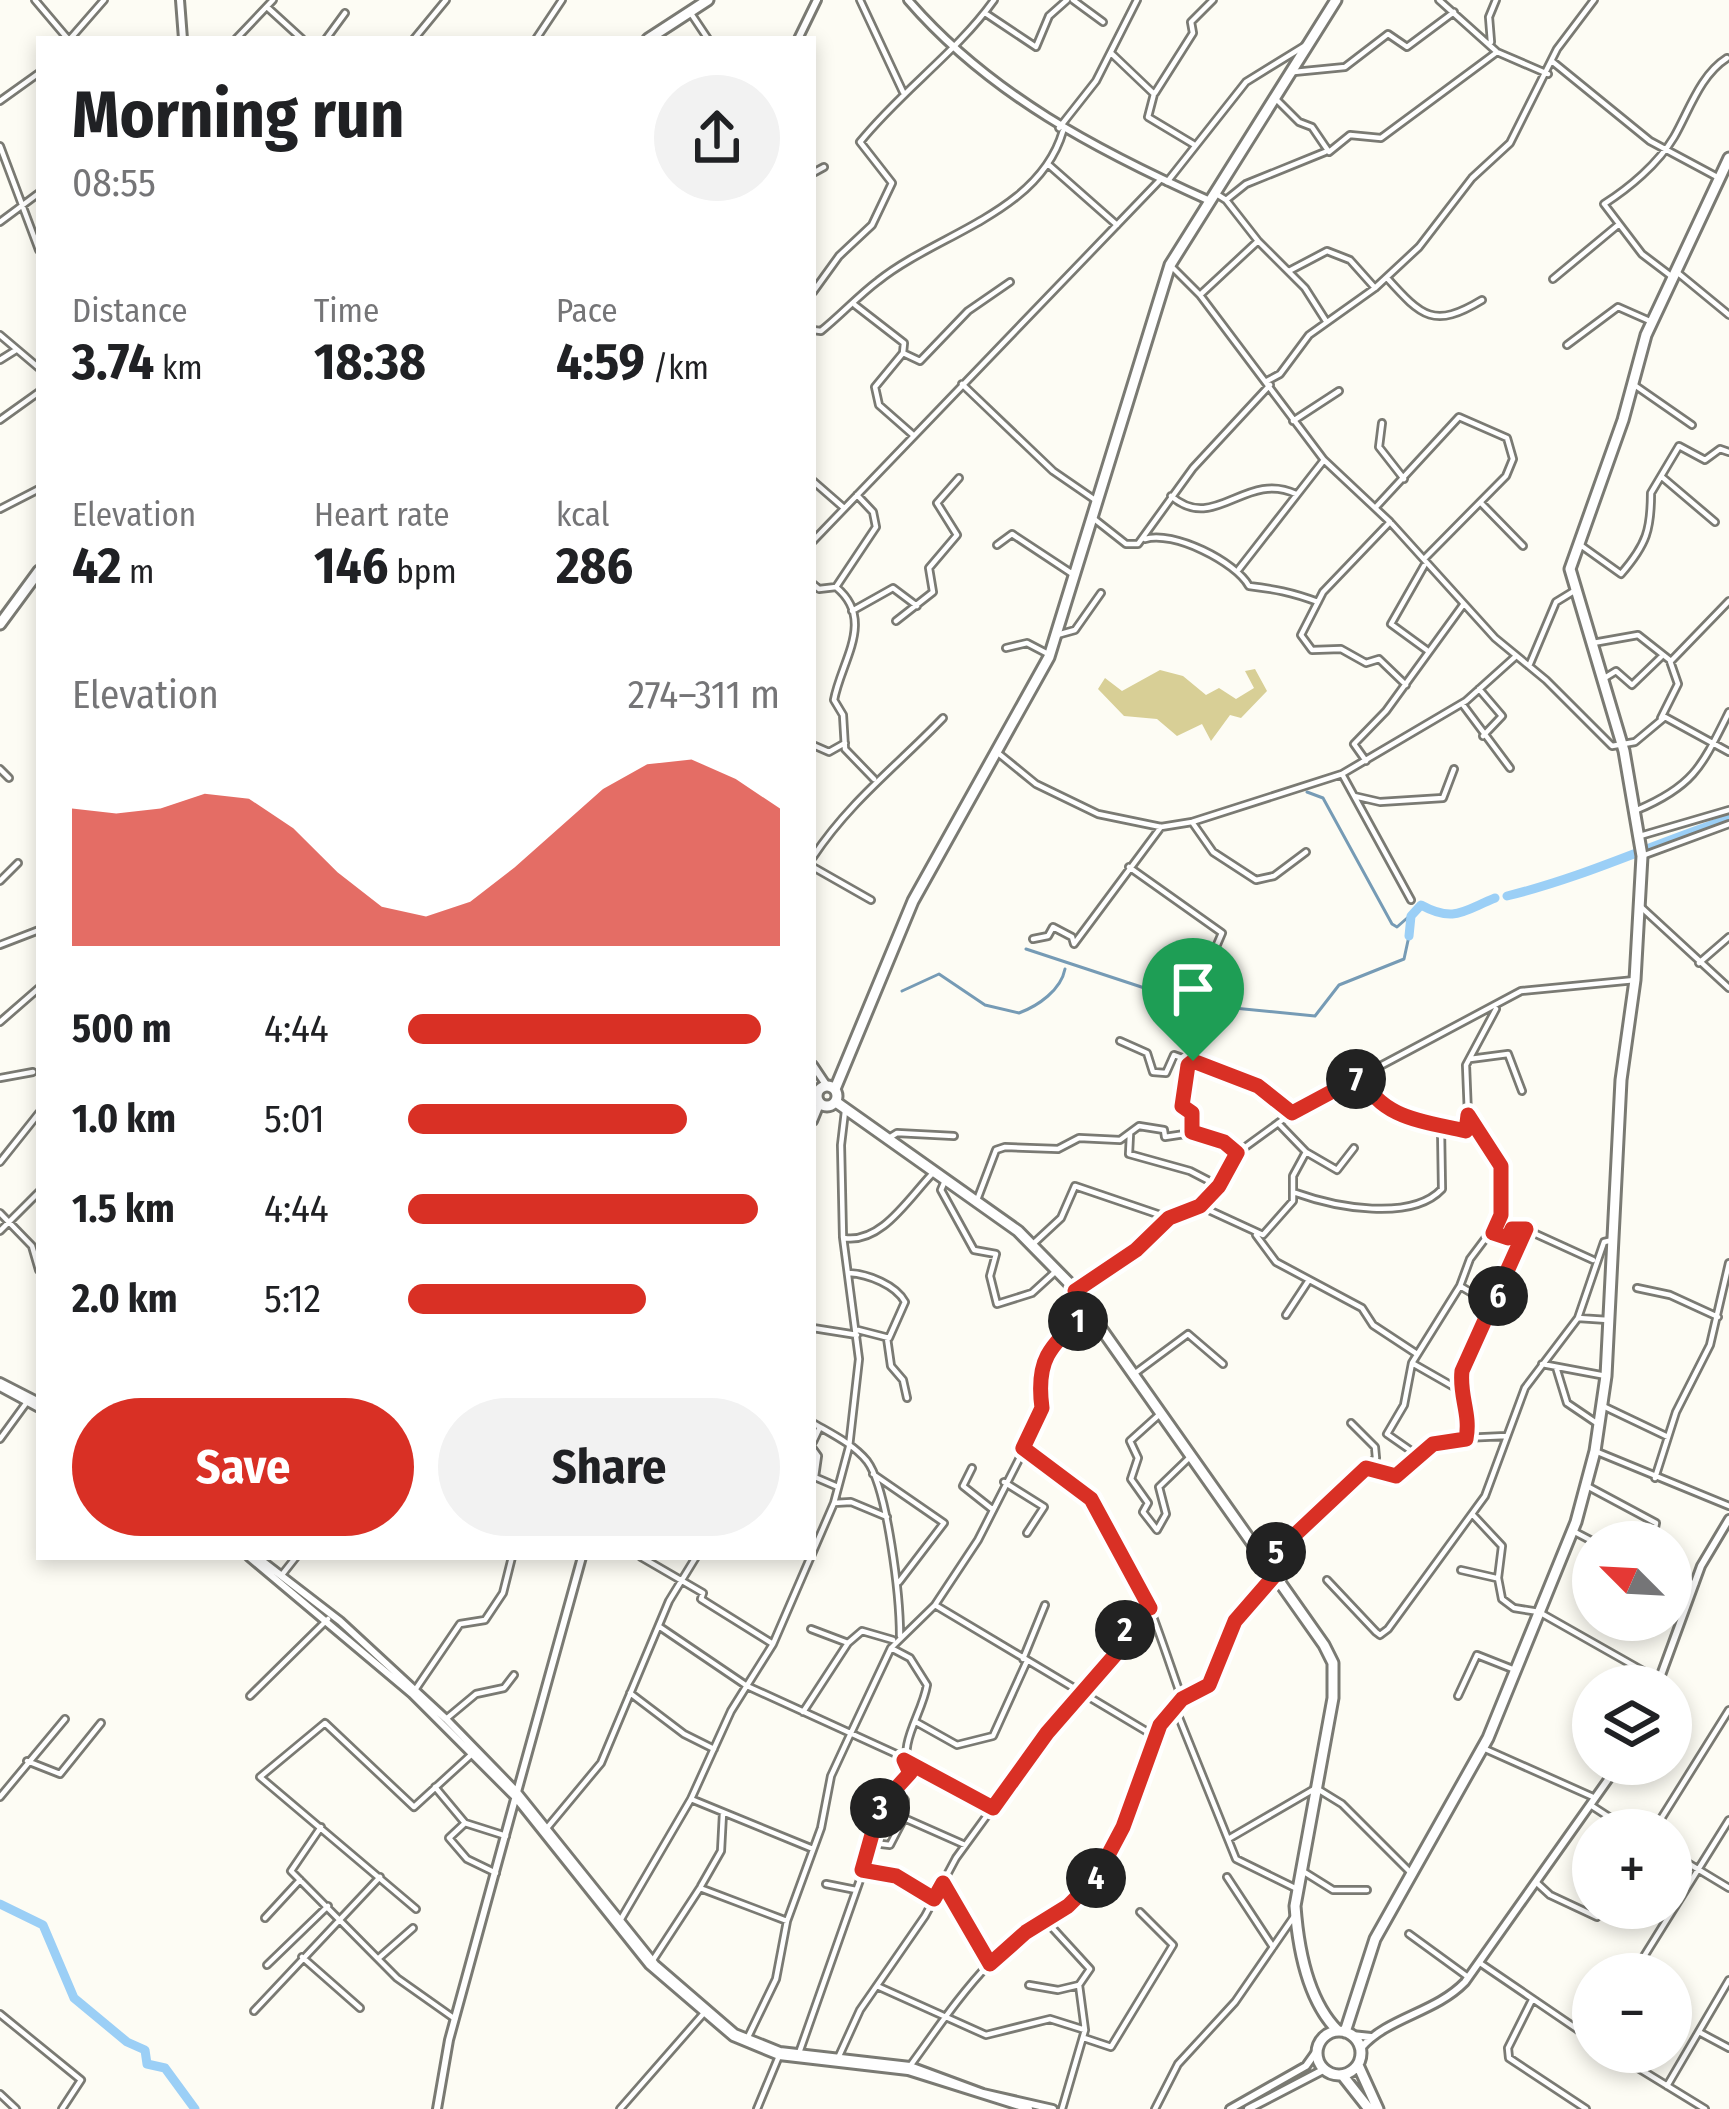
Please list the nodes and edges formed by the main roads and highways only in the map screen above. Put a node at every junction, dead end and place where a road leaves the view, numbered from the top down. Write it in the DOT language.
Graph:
graph roads {
  1 [pos="704,0"];
  2 [pos="1336,0"];
  3 [pos="650,36"];
  4 [pos="650,36"];
  5 [pos="1729,158"];
  6 [pos="36,571"];
  7 [pos="0,619"];
  8 [pos="821,1091"];
  9 [pos="1325,2018"];
  10 [pos="1345,2033"];
  11 [pos="1324,2037"];
  12 [pos="1358,2065"];
  13 [pos="1343,2076"];
  14 [pos="1373,2109"];
  1 -- 3 [label="main road"];
  1 -- 4 [label="main road"];
  2 -- 8 [label="main road"];
  5 -- 10 [label="main road"];
  6 -- 7 [label="main road"];
  8 -- 9 [label="main road"];
  9 -- 10 [label="main road"];
  9 -- 11 [label="main road"];
  10 -- 11 [label="main road"];
  10 -- 12 [label="main road"];
  11 -- 13 [label="main road"];
  12 -- 13 [label="main road"];
  12 -- 14 [label="main road"];
  13 -- 14 [label="main road"];
}
